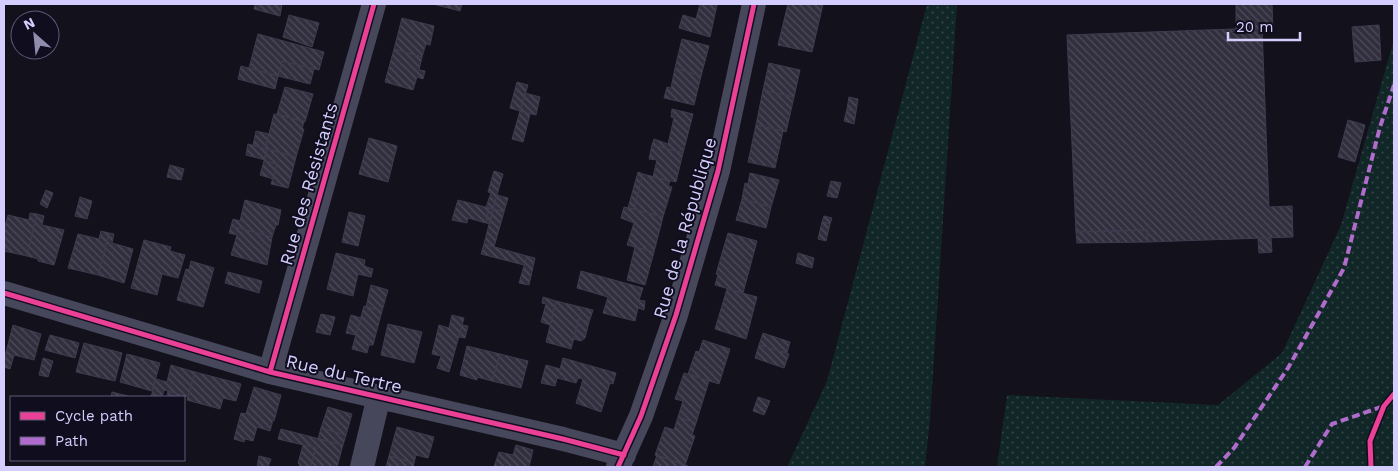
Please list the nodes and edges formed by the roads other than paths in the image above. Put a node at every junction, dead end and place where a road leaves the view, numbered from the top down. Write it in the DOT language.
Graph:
graph roads {
  1 [pos="374,4"];
  2 [pos="754,4"];
  3 [pos="4,293"];
  4 [pos="270,372"];
  5 [pos="379,396"];
  6 [pos="621,461"];
  7 [pos="362,467"];
  1 -- 4 [label="street, Rue des Résistants"];
  2 -- 6 [label="street, Rue de la République"];
  3 -- 4 [label="street, Rue du Tertre"];
  4 -- 5 [label="street, Rue du Tertre"];
  5 -- 6 [label="street, Rue du Tertre"];
  5 -- 7 [label="street"];
}
